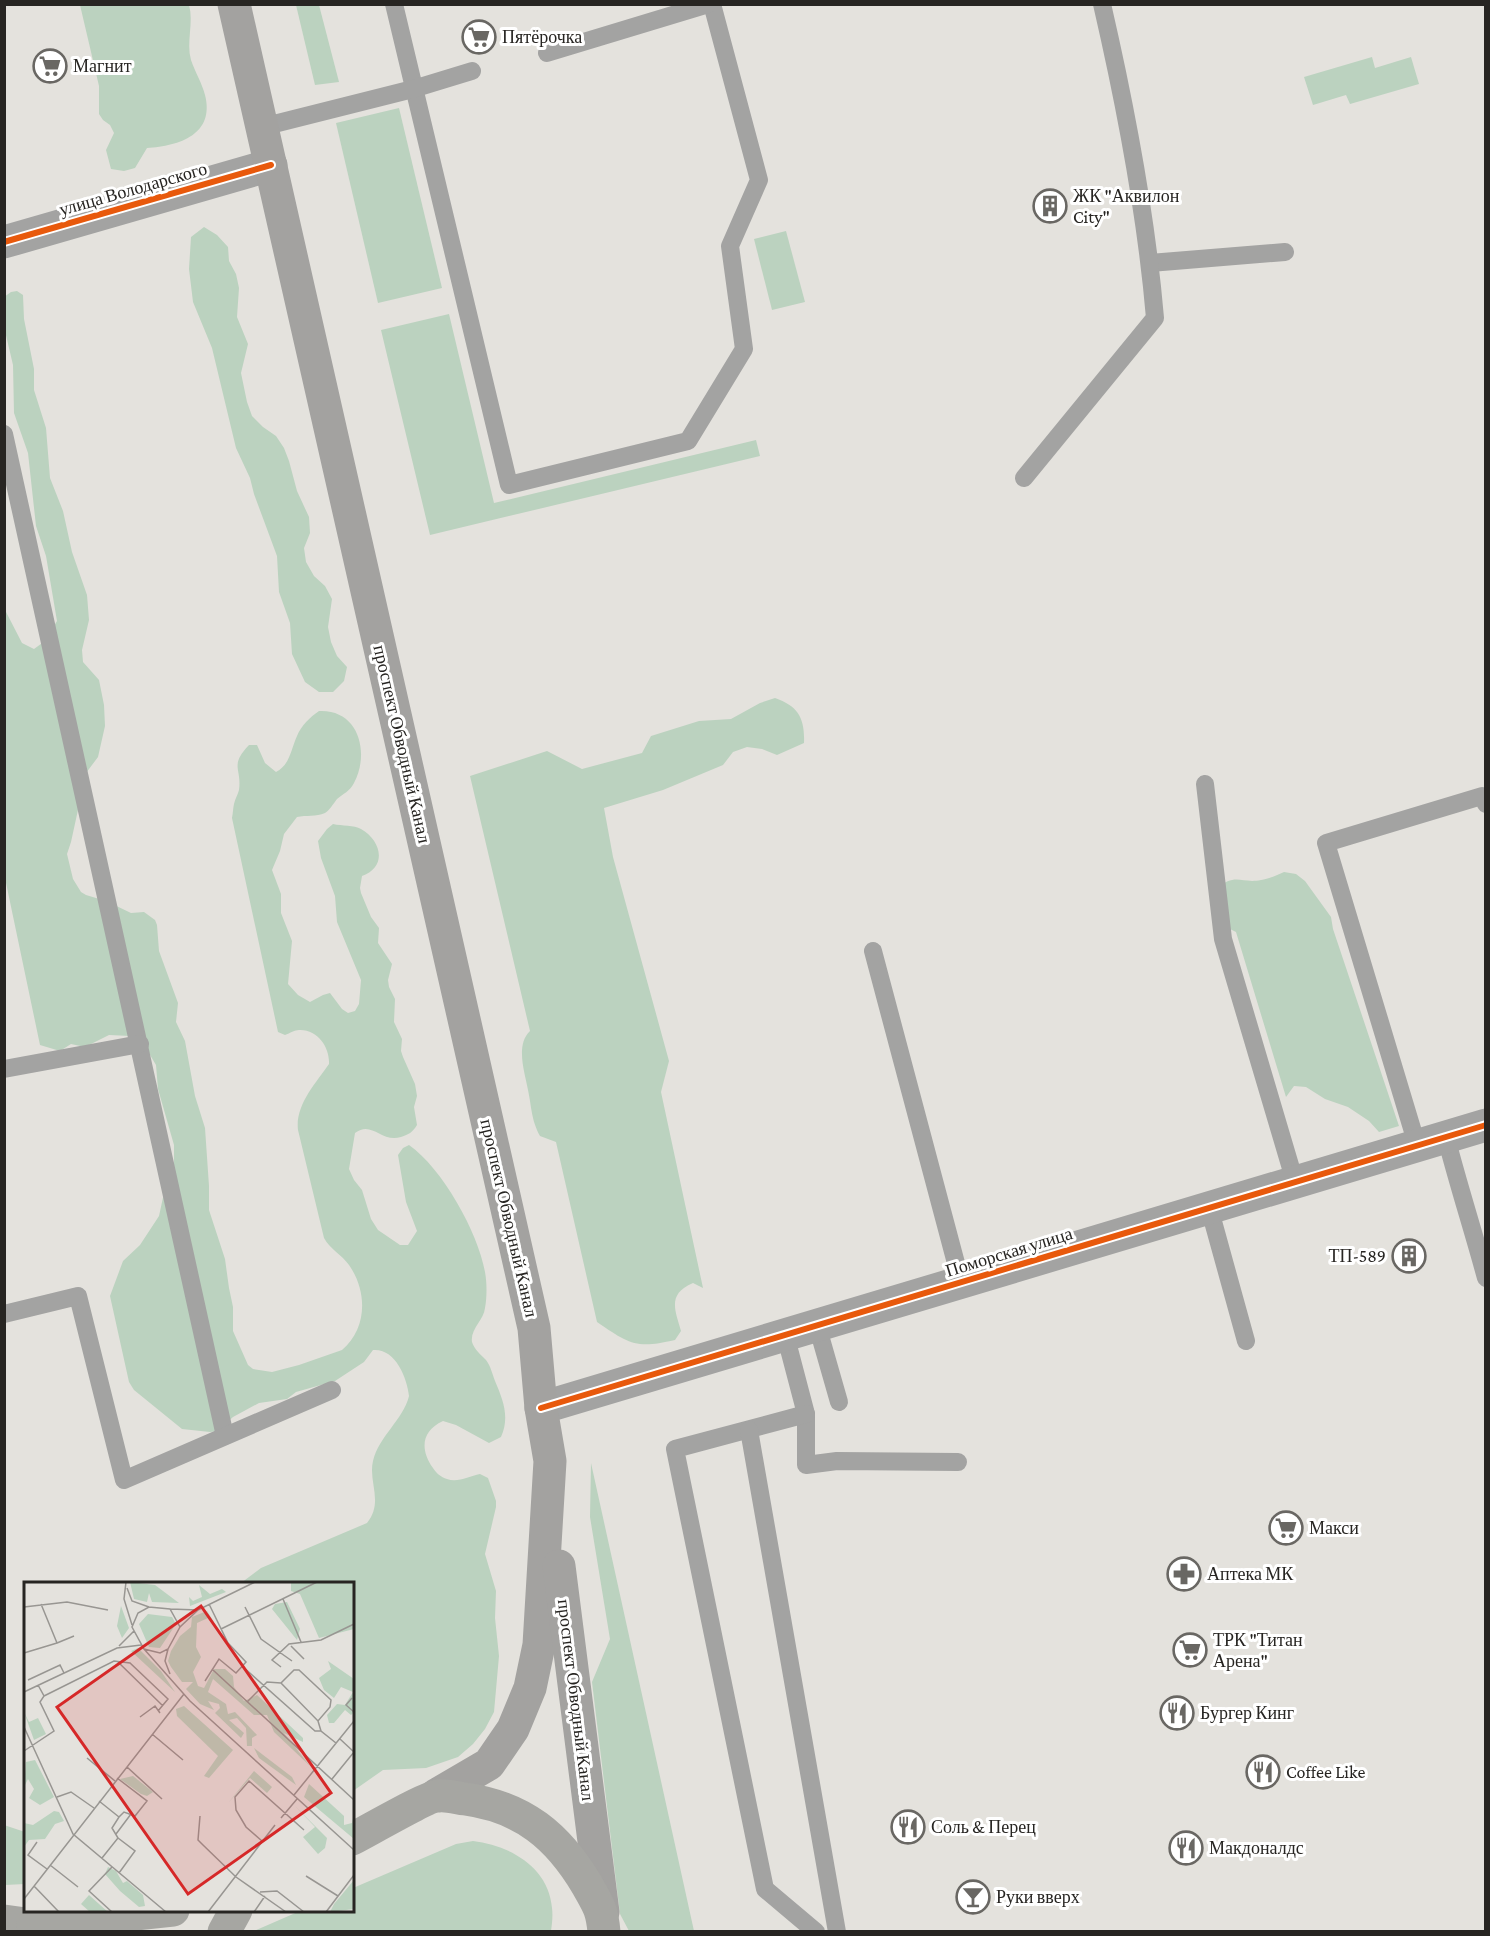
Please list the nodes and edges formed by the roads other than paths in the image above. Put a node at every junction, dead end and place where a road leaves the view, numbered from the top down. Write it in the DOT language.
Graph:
graph roads {
  1 [pos="234,4"];
  2 [pos="394,4"];
  3 [pos="711,4"];
  4 [pos="1102,4"];
  5 [pos="547,53"];
  6 [pos="472,71"];
  7 [pos="413,89"];
  8 [pos="262,127"];
  9 [pos="271,165"];
  10 [pos="4,242"];
  11 [pos="1285,252"];
  12 [pos="1150,262"];
  13 [pos="4,434"];
  14 [pos="1024,478"];
  15 [pos="1205,784"];
  16 [pos="1485,804"];
  17 [pos="873,951"];
  18 [pos="140,1044"];
  19 [pos="4,1069"];
  20 [pos="1485,1125"];
  21 [pos="1431,1141"];
  22 [pos="1295,1182"];
  23 [pos="1209,1208"];
  24 [pos="1485,1278"];
  25 [pos="961,1282"];
  26 [pos="4,1314"];
  27 [pos="817,1325"];
  28 [pos="785,1334"];
  29 [pos="1246,1341"];
  30 [pos="332,1390"];
  31 [pos="838,1402"];
  32 [pos="541,1408"];
  33 [pos="806,1414"];
  34 [pos="749,1430"];
  35 [pos="225,1436"];
  36 [pos="958,1462"];
  37 [pos="550,1487"];
  38 [pos="436,1796"];
  39 [pos="354,1838"];
  40 [pos="163,1912"];
  41 [pos="235,1912"];
  42 [pos="603,1922"];
  43 [pos="28,1926"];
  44 [pos="224,1932"];
  45 [pos="816,1932"];
  46 [pos="837,1932"];
  1 -- 8 [label="main road, проспект Обводный Канал"];
  2 -- 7 [label="lane"];
  3 -- 5 [label="lane"];
  3 -- 7 [label="lane"];
  4 -- 12 [label="lane"];
  6 -- 7 [label="lane"];
  7 -- 8 [label="lane"];
  8 -- 9 [label="main road, проспект Обводный Канал"];
  9 -- 10 [label="street, улица Володарского"];
  9 -- 32 [label="main road, проспект Обводный Канал"];
  11 -- 12 [label="lane"];
  12 -- 14 [label="lane"];
  13 -- 18 [label="lane"];
  15 -- 22 [label="lane"];
  16 -- 21 [label="lane"];
  17 -- 25 [label="lane"];
  18 -- 19 [label="lane"];
  18 -- 35 [label="lane"];
  20 -- 21 [label="street, Поморская улица"];
  21 -- 22 [label="street, Поморская улица"];
  21 -- 24 [label="lane"];
  22 -- 23 [label="street, Поморская улица"];
  23 -- 25 [label="street, Поморская улица"];
  23 -- 29 [label="lane"];
  25 -- 27 [label="street, Поморская улица"];
  26 -- 35 [label="lane"];
  27 -- 28 [label="street, Поморская улица"];
  27 -- 31 [label="lane"];
  28 -- 32 [label="street, Поморская улица"];
  28 -- 33 [label="lane"];
  30 -- 35 [label="lane"];
  32 -- 37 [label="main road, проспект Обводный Канал"];
  33 -- 34 [label="lane"];
  33 -- 36 [label="lane"];
  34 -- 45 [label="lane"];
  34 -- 46 [label="lane"];
  37 -- 38 [label="main road, проспект Обводный Канал"];
  37 -- 42 [label="main road, проспект Обводный Канал"];
  38 -- 39 [label="main road"];
  38 -- 42 [label="main road"];
  40 -- 43 [label="main road"];
  41 -- 44 [label="main road"];
}
